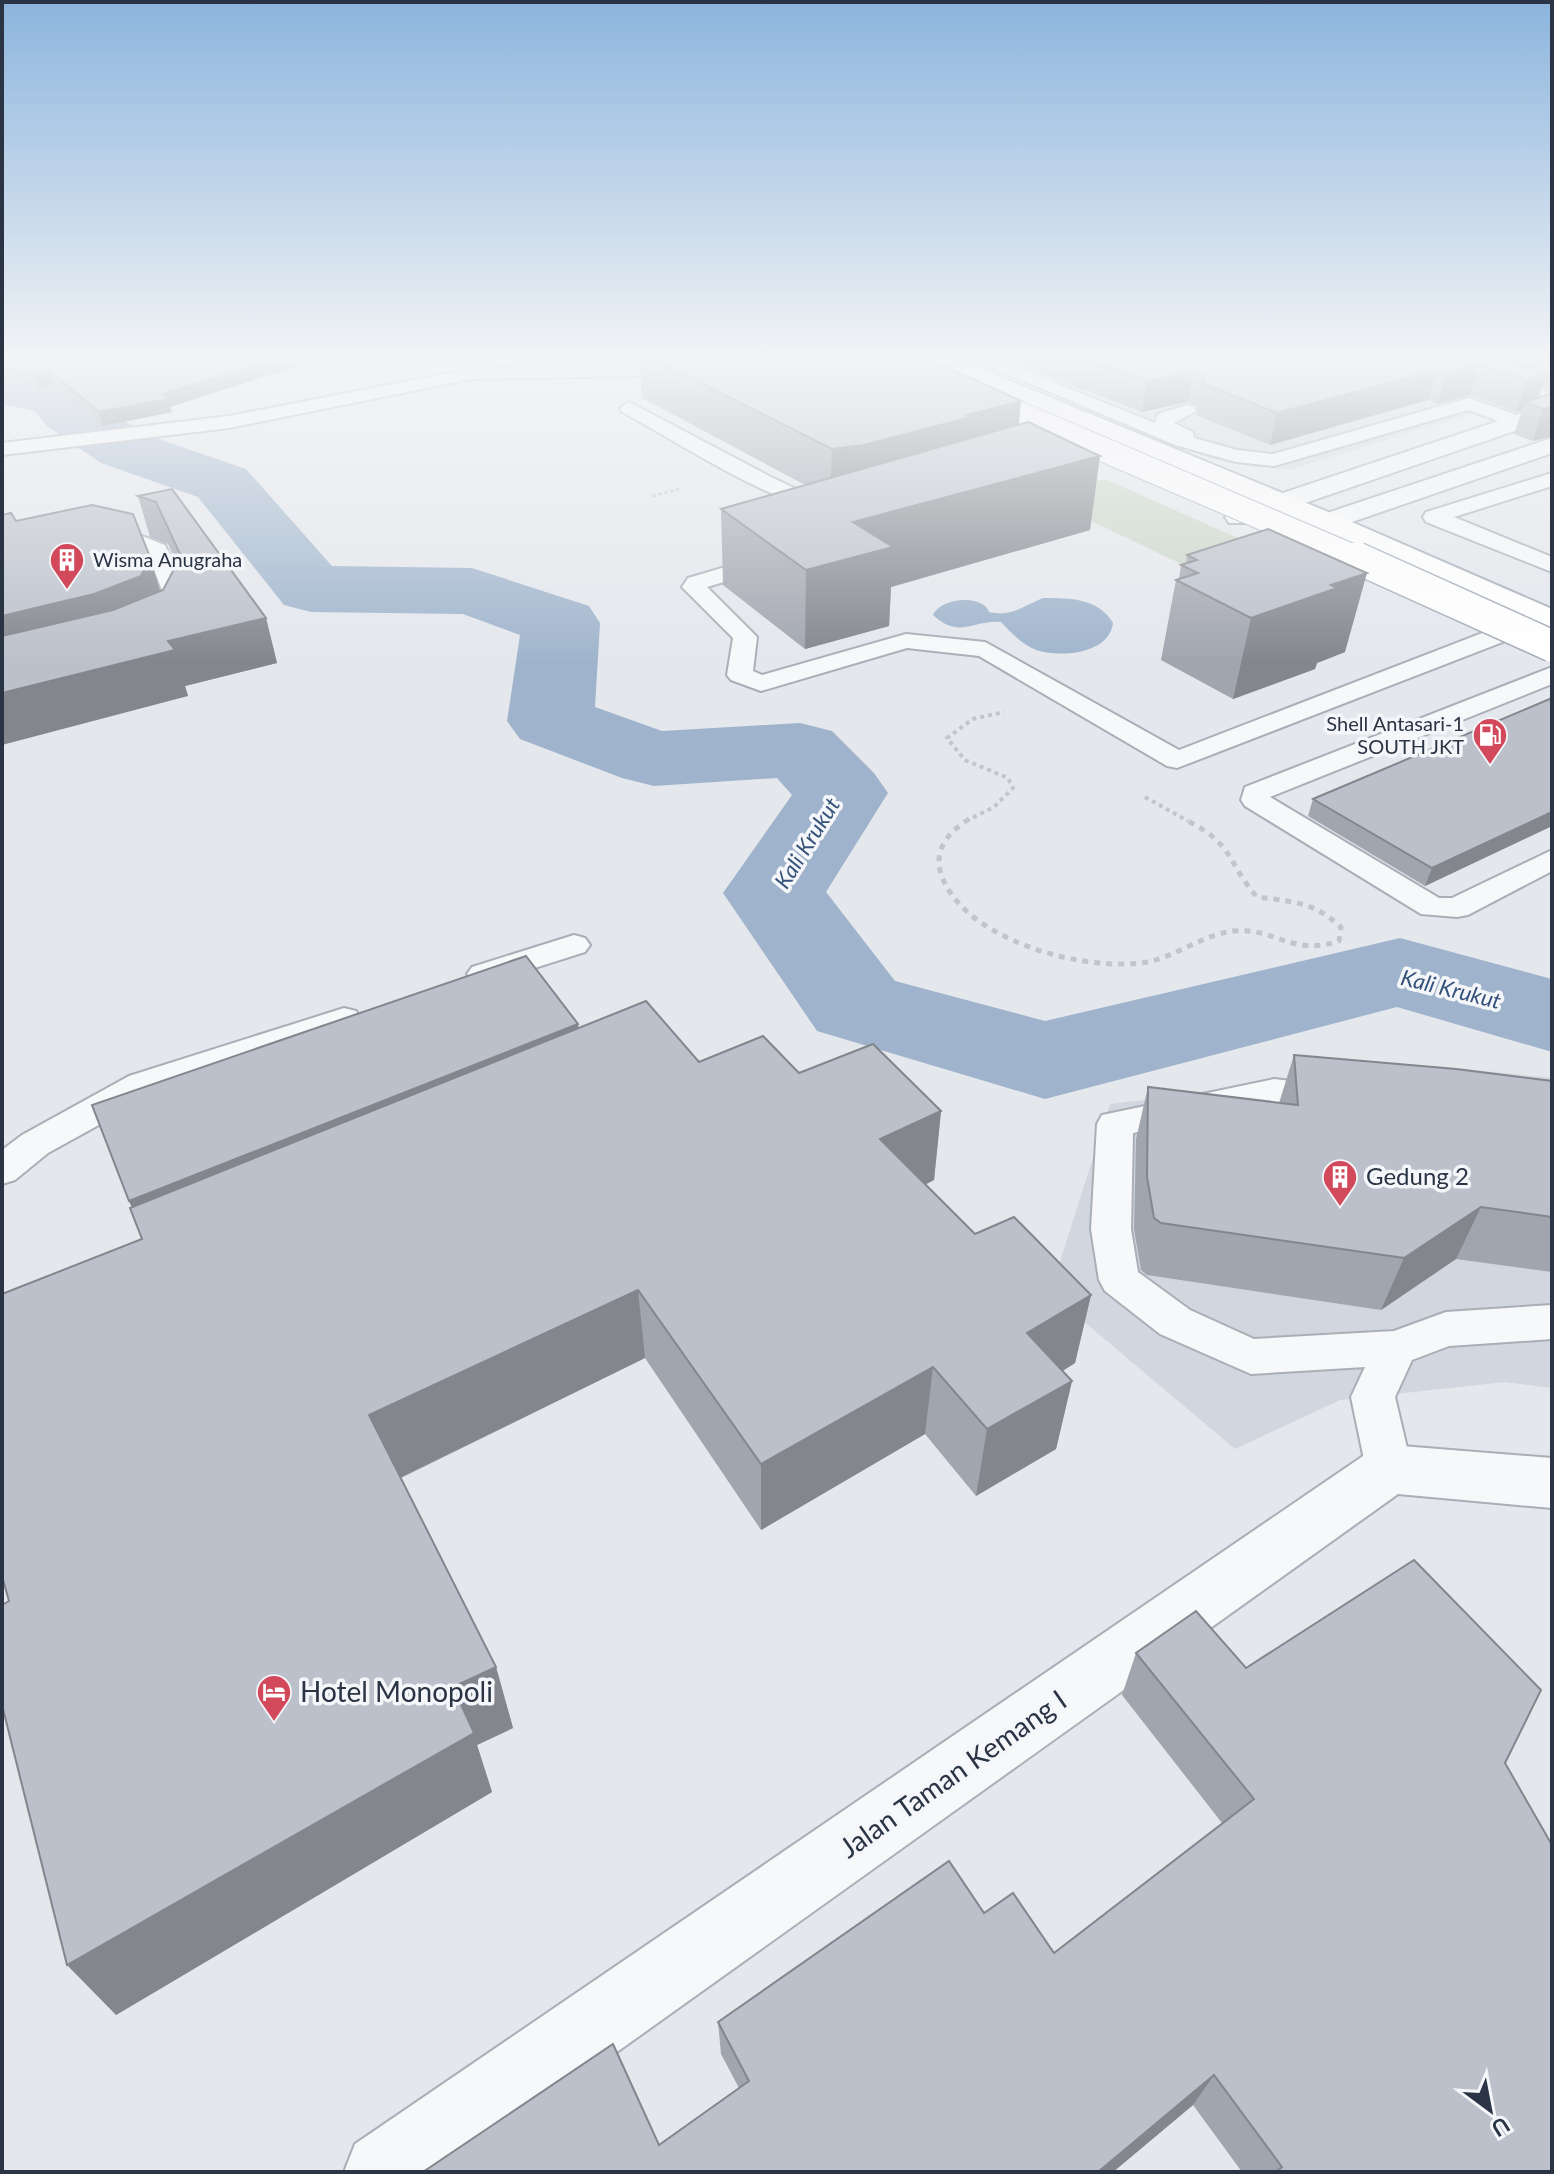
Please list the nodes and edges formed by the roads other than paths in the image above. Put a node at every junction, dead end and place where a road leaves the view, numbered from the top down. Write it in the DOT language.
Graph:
graph roads {
  1 [pos="729,460"];
  2 [pos="1091,460"];
  3 [pos="1119,460"];
  4 [pos="1162,460"];
  5 [pos="1182,460"];
  6 [pos="1407,460"];
  7 [pos="1506,460"];
  8 [pos="1496,464"];
  9 [pos="1546,480"];
  10 [pos="1281,502"];
  11 [pos="850,507"];
  12 [pos="1238,517"];
  13 [pos="1329,522"];
  14 [pos="1283,537"];
  15 [pos="2,551"];
  16 [pos="785,556"];
  17 [pos="1552,565"];
  18 [pos="1552,620"];
  19 [pos="1552,630"];
  20 [pos="154,632"];
  21 [pos="1499,635"];
  22 [pos="1552,646"];
  23 [pos="1552,660"];
  24 [pos="1552,675"];
  25 [pos="1552,859"];
  26 [pos="574,945"];
  27 [pos="455,984"];
  28 [pos="381,1008"];
  29 [pos="1367,1099"];
  30 [pos="2,1170"];
  31 [pos="1552,1322"];
  32 [pos="1396,1348"];
  33 [pos="1389,1469"];
  34 [pos="1552,1483"];
  35 [pos="383,2172"];
  1 -- 11 [label="lane"];
  2 -- 12 [label="main road"];
  3 -- 22 [label="main road, bridge"];
  4 -- 19 [label="main road"];
  5 -- 10 [label="main road"];
  6 -- 10 [label="street"];
  7 -- 8 [label="street"];
  8 -- 9 [label="lane"];
  8 -- 13 [label="street"];
  9 -- 17 [label="lane"];
  10 -- 12 [label="street"];
  10 -- 13 [label="main road"];
  12 -- 14 [label="main road"];
  13 -- 14 [label="street"];
  13 -- 18 [label="main road"];
  14 -- 21 [label="main road"];
  15 -- 20 [label="lane"];
  16 -- 21 [label="lane"];
  21 -- 23 [label="main road"];
  24 -- 25 [label="lane"];
  26 -- 27 [label="lane"];
  28 -- 30 [label="lane"];
  29 -- 32 [label="lane"];
  31 -- 32 [label="lane"];
  32 -- 33 [label="lane"];
  33 -- 34 [label="street"];
  33 -- 35 [label="street, Jalan Taman Kemang I"];
}
